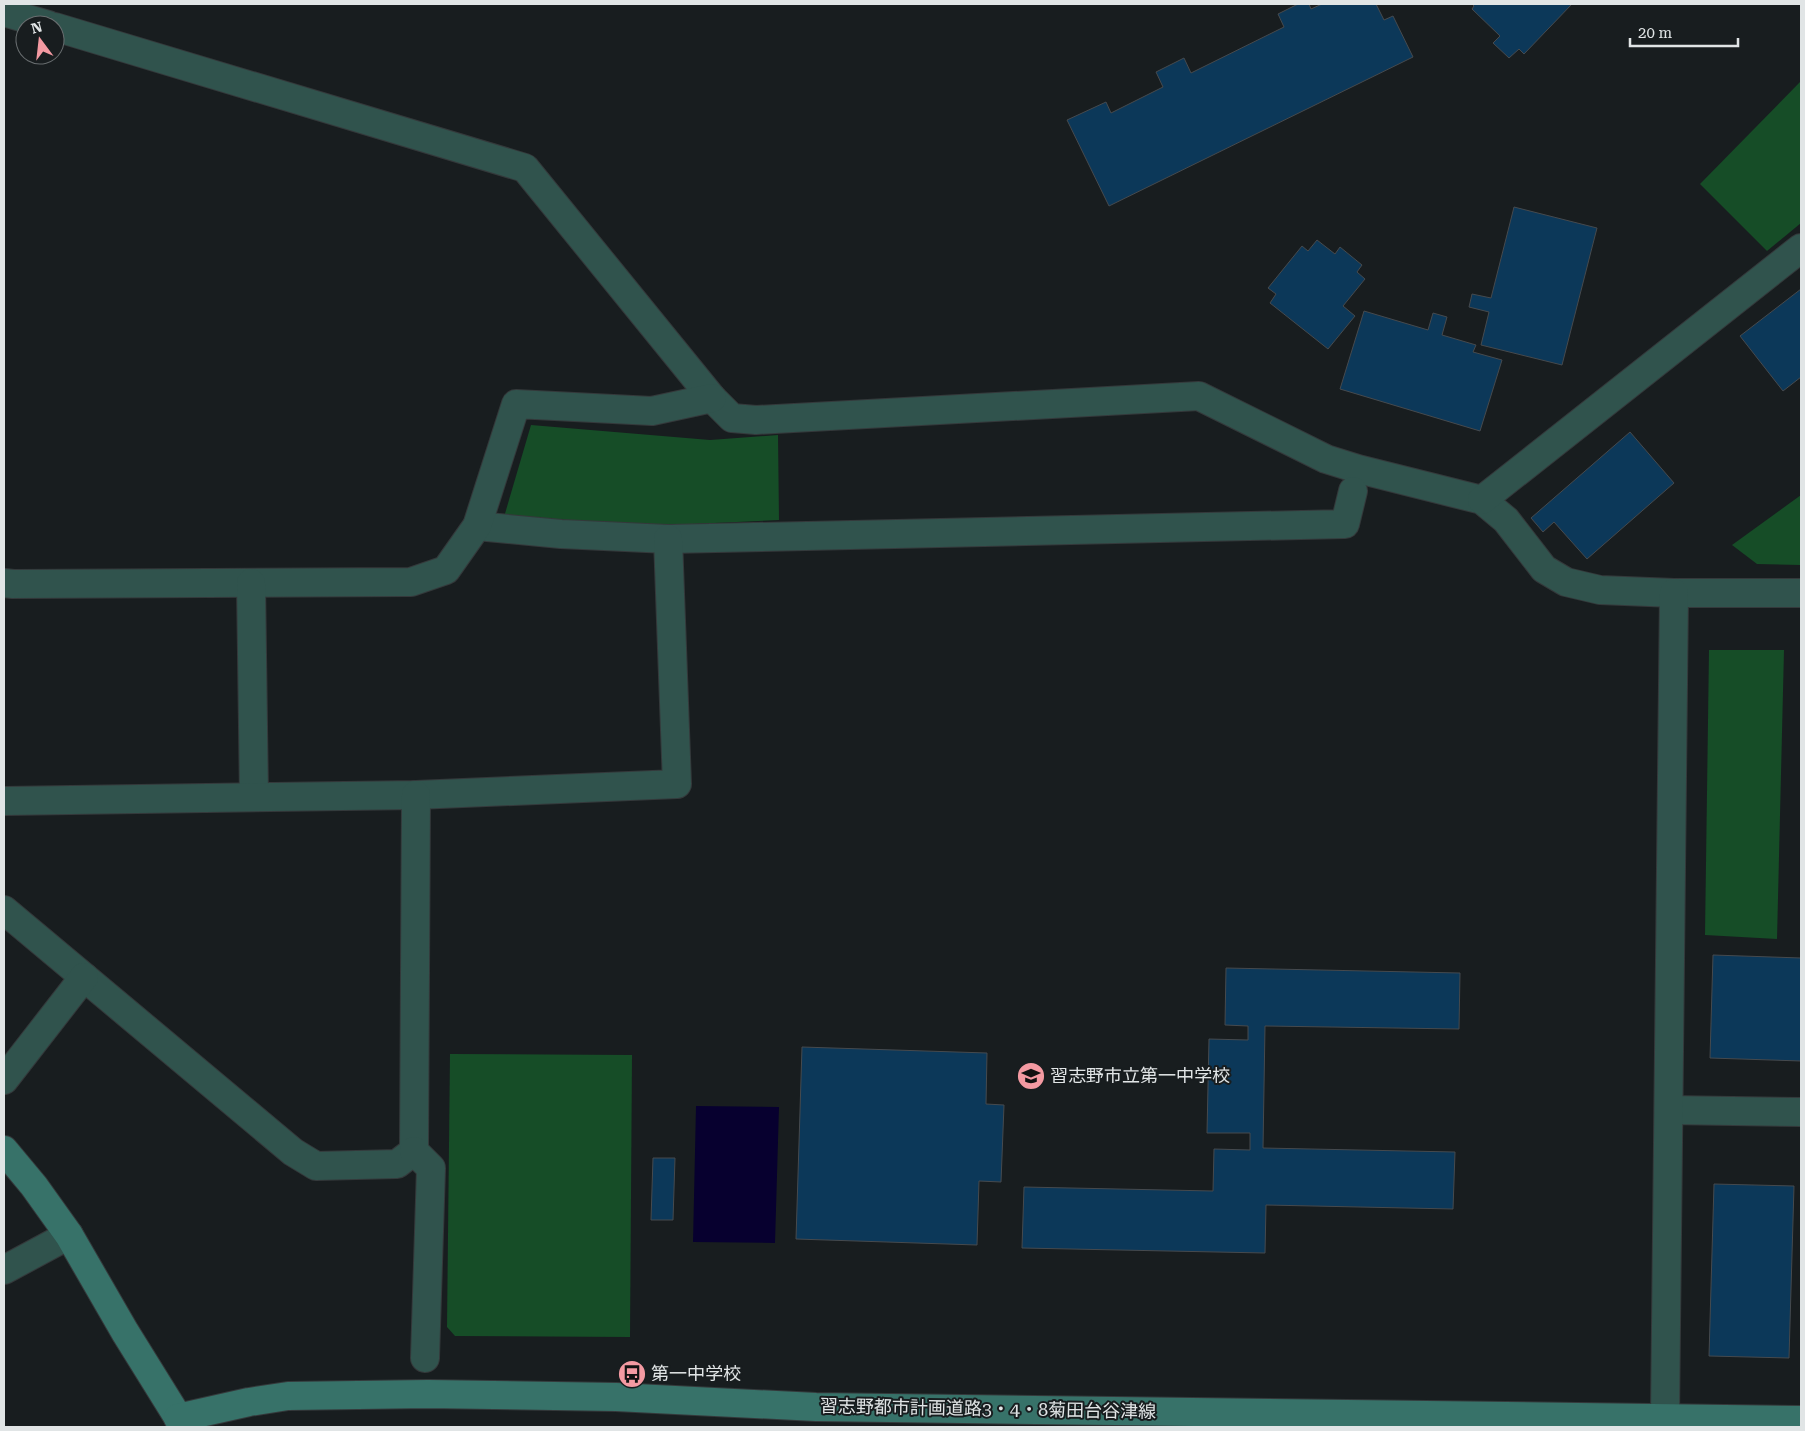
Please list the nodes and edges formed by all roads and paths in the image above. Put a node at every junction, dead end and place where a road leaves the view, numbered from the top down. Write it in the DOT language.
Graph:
graph roads {
  1 [pos="65,30"];
  2 [pos="1801,248"];
  3 [pos="712,398"];
  4 [pos="1353,491"];
  5 [pos="1482,500"];
  6 [pos="477,526"];
  7 [pos="668,539"];
  8 [pos="4,582"];
  9 [pos="251,583"];
  10 [pos="1674,593"];
  11 [pos="1801,593"];
  12 [pos="416,795"];
  13 [pos="254,798"];
  14 [pos="4,801"];
  15 [pos="4,910"];
  16 [pos="84,977"];
  17 [pos="4,1080"];
  18 [pos="1669,1110"];
  19 [pos="1801,1112"];
  20 [pos="4,1150"];
  21 [pos="414,1150"];
  22 [pos="69,1235"];
  23 [pos="4,1270"];
  24 [pos="425,1358"];
  25 [pos="1665,1418"];
  26 [pos="1388,1420"];
  27 [pos="1801,1420"];
  28 [pos="181,1422"];
  1 -- 3 [label="street"];
  2 -- 5 [label="street"];
  3 -- 5 [label="street"];
  3 -- 6 [label="street"];
  4 -- 7 [label="street"];
  5 -- 10 [label="street"];
  6 -- 7 [label="street"];
  6 -- 9 [label="street"];
  7 -- 12 [label="street"];
  8 -- 9 [label="street"];
  9 -- 13 [label="street"];
  10 -- 11 [label="street"];
  10 -- 18 [label="street"];
  12 -- 13 [label="street"];
  12 -- 21 [label="street"];
  13 -- 14 [label="street"];
  15 -- 16 [label="street"];
  16 -- 17 [label="street"];
  16 -- 21 [label="street"];
  18 -- 19 [label="street"];
  18 -- 25 [label="street"];
  20 -- 22 [label="street"];
  21 -- 24 [label="street"];
  22 -- 23 [label="street"];
  22 -- 28 [label="street"];
  25 -- 26 [label="street, 習志野都市計画道路3・4・8菊田台谷津線"];
  25 -- 27 [label="street, 習志野都市計画道路3・4・8菊田台谷津線"];
  26 -- 28 [label="street, 習志野都市計画道路3・4・8菊田台谷津線"];
}
